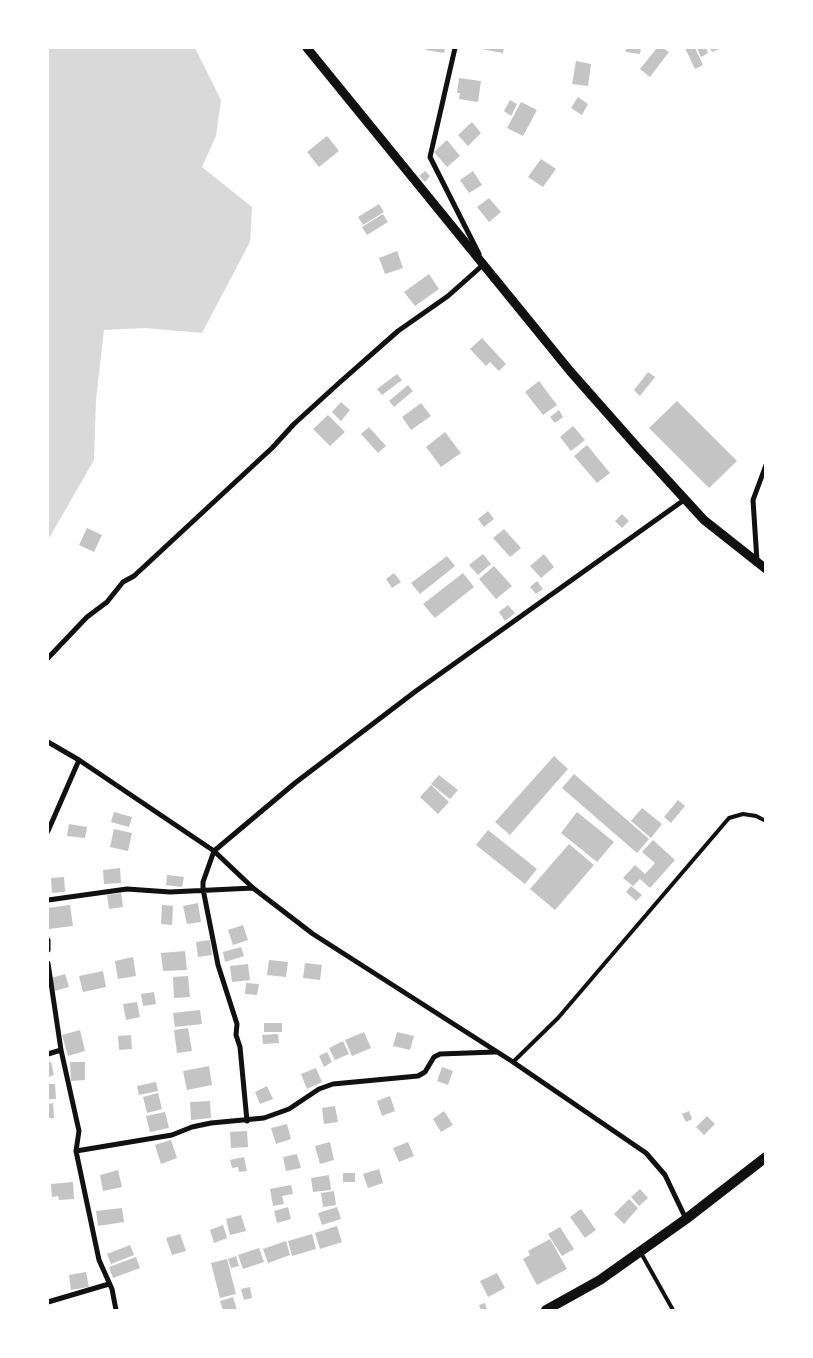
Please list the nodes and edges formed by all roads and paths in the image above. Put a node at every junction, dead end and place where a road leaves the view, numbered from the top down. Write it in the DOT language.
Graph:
graph roads {
  1 [pos="308,48"];
  2 [pos="455,48"];
  3 [pos="484,264"];
  4 [pos="766,465"];
  5 [pos="684,500"];
  6 [pos="757,561"];
  7 [pos="766,569"];
  8 [pos="48,658"];
  9 [pos="48,742"];
  10 [pos="79,760"];
  11 [pos="766,820"];
  12 [pos="48,831"];
  13 [pos="214,851"];
  14 [pos="253,888"];
  15 [pos="202,889"];
  16 [pos="48,900"];
  17 [pos="48,940"];
  18 [pos="48,950"];
  19 [pos="48,963"];
  20 [pos="61,1050"];
  21 [pos="497,1052"];
  22 [pos="48,1054"];
  23 [pos="513,1062"];
  24 [pos="247,1121"];
  25 [pos="76,1151"];
  26 [pos="765,1158"];
  27 [pos="686,1219"];
  28 [pos="640,1251"];
  29 [pos="109,1284"];
  30 [pos="48,1302"];
  31 [pos="116,1310"];
  32 [pos="546,1310"];
  33 [pos="674,1310"];
  1 -- 3 [label="street"];
  2 -- 3 [label="street"];
  3 -- 5 [label="street"];
  3 -- 8 [label="street"];
  4 -- 6 [label="street"];
  5 -- 6 [label="street"];
  5 -- 13 [label="street"];
  6 -- 7 [label="street"];
  9 -- 10 [label="street"];
  10 -- 12 [label="street"];
  10 -- 13 [label="street"];
  11 -- 23 [label="lane"];
  13 -- 14 [label="street"];
  13 -- 15 [label="street"];
  14 -- 15 [label="street"];
  14 -- 21 [label="street"];
  15 -- 16 [label="street"];
  15 -- 24 [label="street"];
  17 -- 18 [label="street"];
  19 -- 20 [label="street"];
  20 -- 22 [label="street"];
  20 -- 25 [label="street"];
  21 -- 23 [label="street"];
  21 -- 24 [label="street"];
  23 -- 27 [label="street"];
  24 -- 25 [label="street"];
  25 -- 29 [label="street"];
  26 -- 27 [label="main road"];
  27 -- 28 [label="main road"];
  28 -- 32 [label="main road"];
  28 -- 33 [label="lane"];
  29 -- 30 [label="street"];
  29 -- 31 [label="street"];
}
